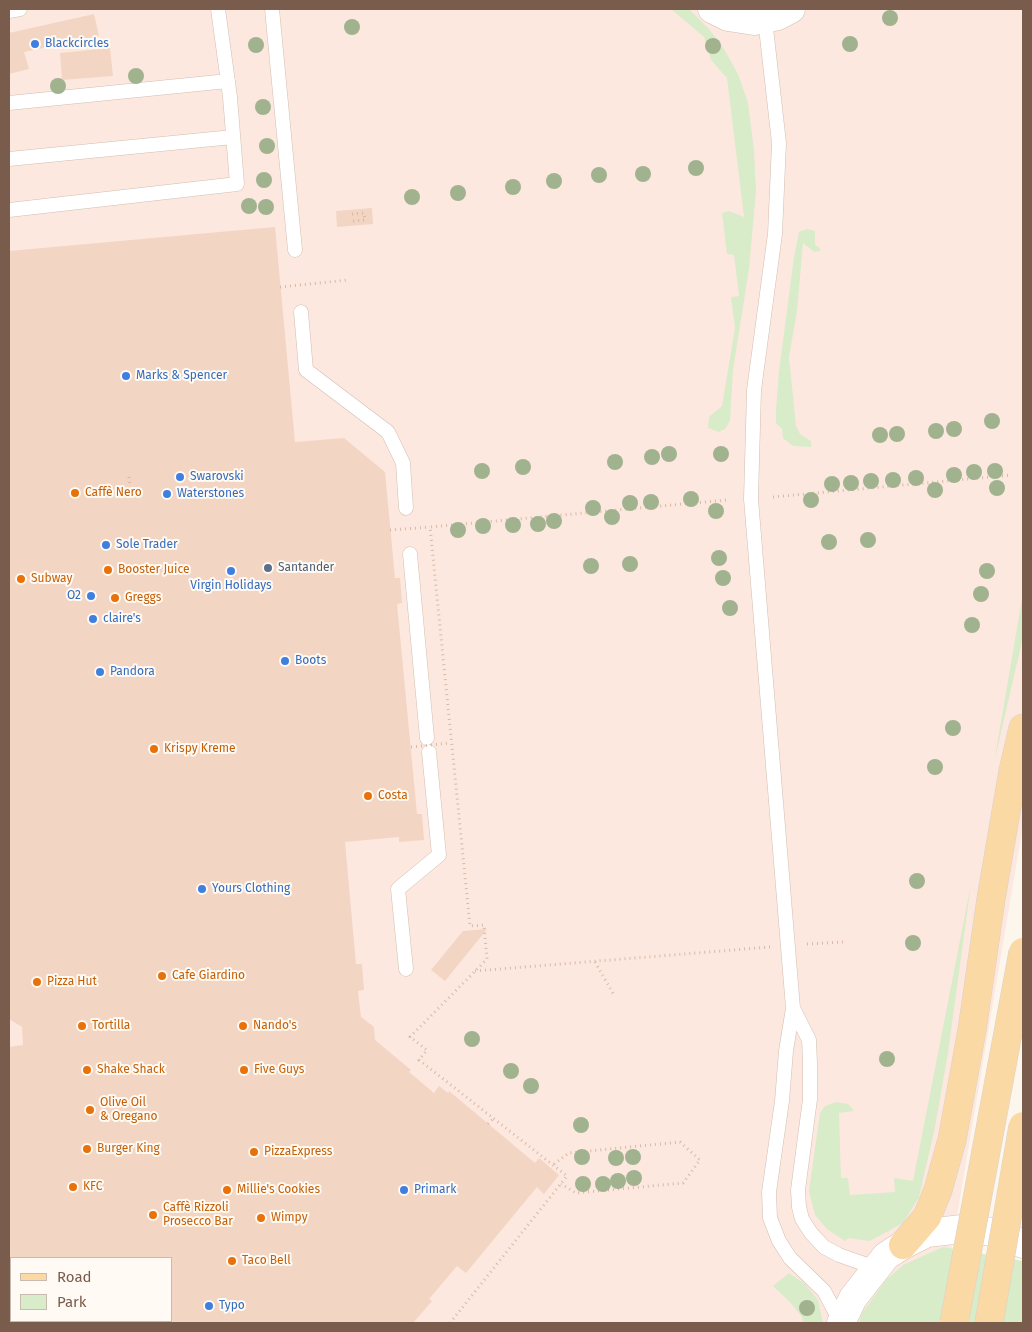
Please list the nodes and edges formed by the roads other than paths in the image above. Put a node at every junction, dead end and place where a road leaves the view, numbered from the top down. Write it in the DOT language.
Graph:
graph roads {
  1 [pos="20,9"];
  2 [pos="218,9"];
  3 [pos="272,9"];
  4 [pos="712,9"];
  5 [pos="791,9"];
  6 [pos="9,11"];
  7 [pos="765,19"];
  8 [pos="228,81"];
  9 [pos="9,103"];
  10 [pos="233,137"];
  11 [pos="9,159"];
  12 [pos="9,210"];
  13 [pos="295,250"];
  14 [pos="301,312"];
  15 [pos="406,508"];
  16 [pos="410,554"];
  17 [pos="1023,728"];
  18 [pos="1023,952"];
  19 [pos="406,969"];
  20 [pos="793,1008"];
  21 [pos="1023,1126"];
  22 [pos="1023,1244"];
  23 [pos="903,1245"];
  24 [pos="876,1268"];
  25 [pos="841,1323"];
  26 [pos="954,1323"];
  27 [pos="989,1323"];
  1 -- 6 [label="lane"];
  2 -- 8 [label="lane"];
  3 -- 13 [label="lane"];
  4 -- 7 [label="main road"];
  5 -- 7 [label="main road"];
  7 -- 20 [label="lane"];
  8 -- 9 [label="lane"];
  8 -- 10 [label="lane"];
  10 -- 11 [label="lane"];
  10 -- 12 [label="lane"];
  14 -- 15 [label="lane"];
  16 -- 19 [label="lane"];
  17 -- 23 [label="main road"];
  18 -- 26 [label="main road, bridge"];
  20 -- 24 [label="lane"];
  20 -- 25 [label="lane"];
  21 -- 27 [label="main road, bridge"];
  22 -- 23 [label="main road"];
  23 -- 24 [label="main road"];
  24 -- 25 [label="main road"];
}
